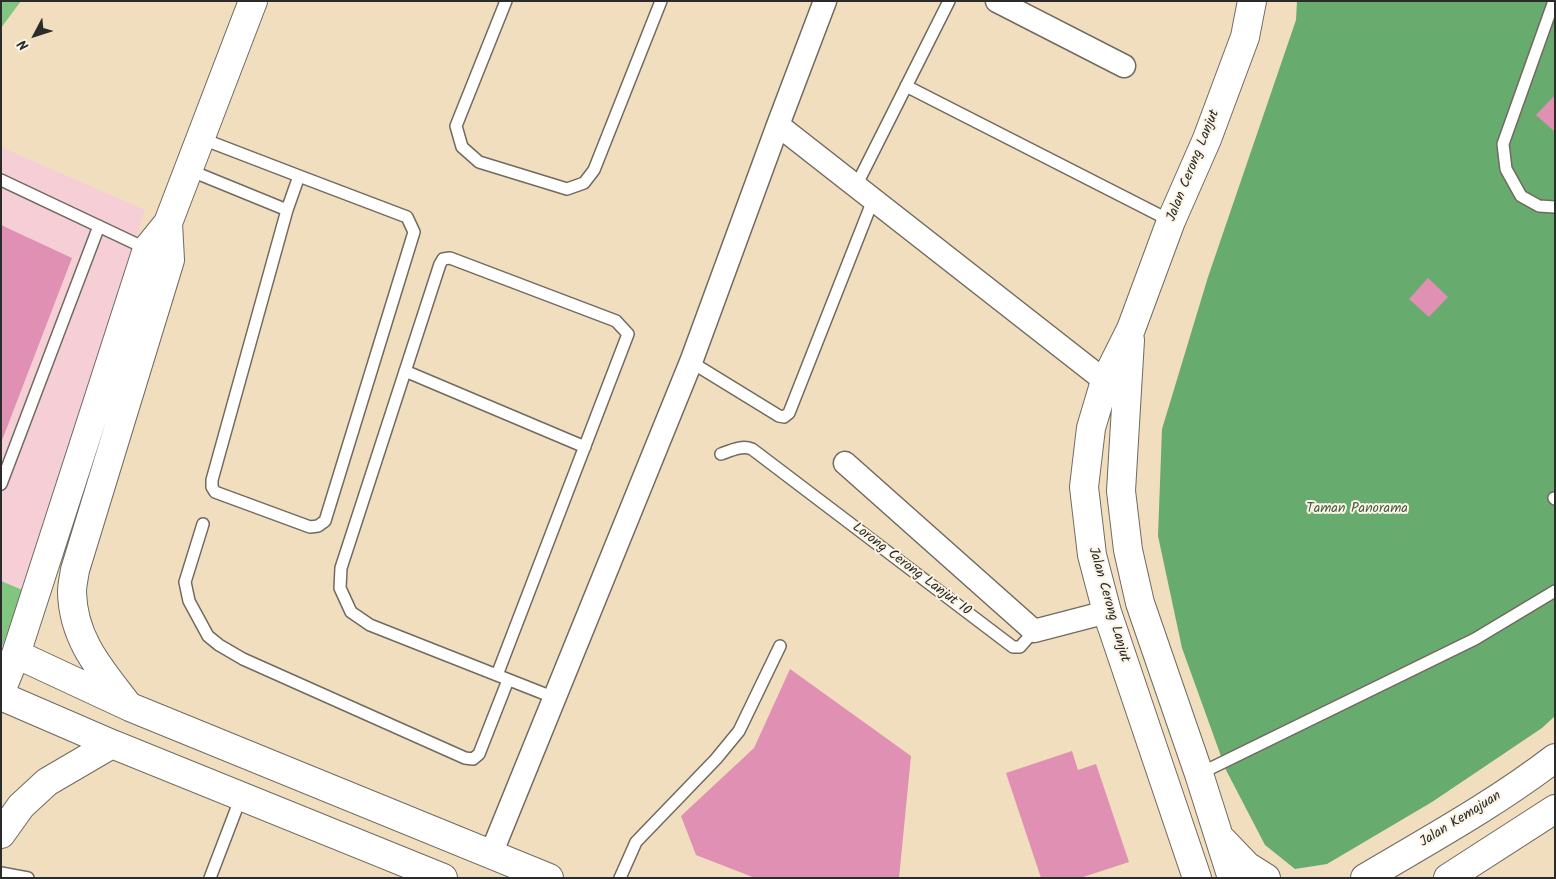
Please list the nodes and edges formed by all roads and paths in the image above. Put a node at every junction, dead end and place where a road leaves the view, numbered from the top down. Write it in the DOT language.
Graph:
graph roads {
  1 [pos="254,1"];
  2 [pos="506,1"];
  3 [pos="661,1"];
  4 [pos="825,1"];
  5 [pos="949,1"];
  6 [pos="997,1"];
  7 [pos="1252,1"];
  8 [pos="1554,1"];
  9 [pos="1124,66"];
  10 [pos="906,86"];
  11 [pos="778,125"];
  12 [pos="200,138"];
  13 [pos="188,170"];
  14 [pos="299,176"];
  15 [pos="1,180"];
  16 [pos="856,186"];
  17 [pos="874,200"];
  18 [pos="1555,207"];
  19 [pos="286,210"];
  20 [pos="1172,221"];
  21 [pos="168,223"];
  22 [pos="99,226"];
  23 [pos="147,249"];
  24 [pos="1131,328"];
  25 [pos="691,362"];
  26 [pos="405,371"];
  27 [pos="1105,381"];
  28 [pos="585,447"];
  29 [pos="721,454"];
  30 [pos="845,463"];
  31 [pos="1,484"];
  32 [pos="203,524"];
  33 [pos="1555,591"];
  34 [pos="1107,612"];
  35 [pos="1034,631"];
  36 [pos="780,646"];
  37 [pos="16,654"];
  38 [pos="497,675"];
  39 [pos="508,680"];
  40 [pos="1,691"];
  41 [pos="1,696"];
  42 [pos="555,698"];
  43 [pos="130,708"];
  44 [pos="112,744"];
  45 [pos="1555,758"];
  46 [pos="1199,774"];
  47 [pos="241,797"];
  48 [pos="1555,809"];
  49 [pos="1,834"];
  50 [pos="1219,838"];
  51 [pos="490,854"];
  52 [pos="1,873"];
  53 [pos="28,878"];
  54 [pos="210,878"];
  55 [pos="443,878"];
  56 [pos="549,878"];
  57 [pos="620,878"];
  58 [pos="1197,878"];
  59 [pos="1232,878"];
  60 [pos="1266,878"];
  61 [pos="1365,878"];
  62 [pos="1448,878"];
  1 -- 12 [label="street"];
  2 -- 3 [label="lane"];
  4 -- 11 [label="street"];
  5 -- 10 [label="lane"];
  6 -- 9 [label="street"];
  7 -- 20 [label="street, Jalan Cerong Lanjut"];
  8 -- 18 [label="lane"];
  10 -- 16 [label="lane"];
  10 -- 20 [label="lane"];
  11 -- 16 [label="street"];
  11 -- 25 [label="street"];
  12 -- 13 [label="street"];
  12 -- 14 [label="lane"];
  13 -- 19 [label="lane"];
  13 -- 21 [label="street"];
  14 -- 19 [label="lane"];
  14 -- 19 [label="lane"];
  15 -- 22 [label="lane"];
  16 -- 17 [label="street"];
  17 -- 25 [label="lane"];
  17 -- 27 [label="street"];
  20 -- 24 [label="street, Jalan Cerong Lanjut"];
  21 -- 23 [label="street"];
  21 -- 43 [label="street"];
  22 -- 23 [label="lane"];
  22 -- 31 [label="lane"];
  23 -- 37 [label="street"];
  24 -- 27 [label="street, Jalan Cerong Lanjut"];
  24 -- 46 [label="street, Jalan Cerong Lanjut"];
  25 -- 42 [label="street"];
  26 -- 28 [label="lane"];
  26 -- 28 [label="lane"];
  26 -- 38 [label="lane"];
  27 -- 34 [label="street, Jalan Cerong Lanjut"];
  28 -- 38 [label="lane"];
  29 -- 35 [label="lane, Lorong Cerong Lanjut 10"];
  30 -- 35 [label="street"];
  32 -- 39 [label="lane"];
  33 -- 46 [label="lane"];
  34 -- 35 [label="street, Lorong Cerong Lanjut 10"];
  34 -- 58 [label="street, Jalan Cerong Lanjut"];
  36 -- 57 [label="lane"];
  37 -- 40 [label="street"];
  37 -- 43 [label="street"];
  38 -- 39 [label="lane"];
  39 -- 42 [label="lane"];
  41 -- 44 [label="street"];
  42 -- 51 [label="street"];
  43 -- 51 [label="street"];
  44 -- 47 [label="street"];
  44 -- 49 [label="street"];
  45 -- 61 [label="street, Jalan Kemajuan"];
  46 -- 50 [label="street, Jalan Cerong Lanjut"];
  47 -- 54 [label="lane"];
  47 -- 55 [label="street"];
  48 -- 62 [label="street"];
  50 -- 59 [label="street, Jalan Cerong Lanjut"];
  50 -- 60 [label="street"];
  51 -- 56 [label="street"];
  52 -- 53 [label="lane"];
}
